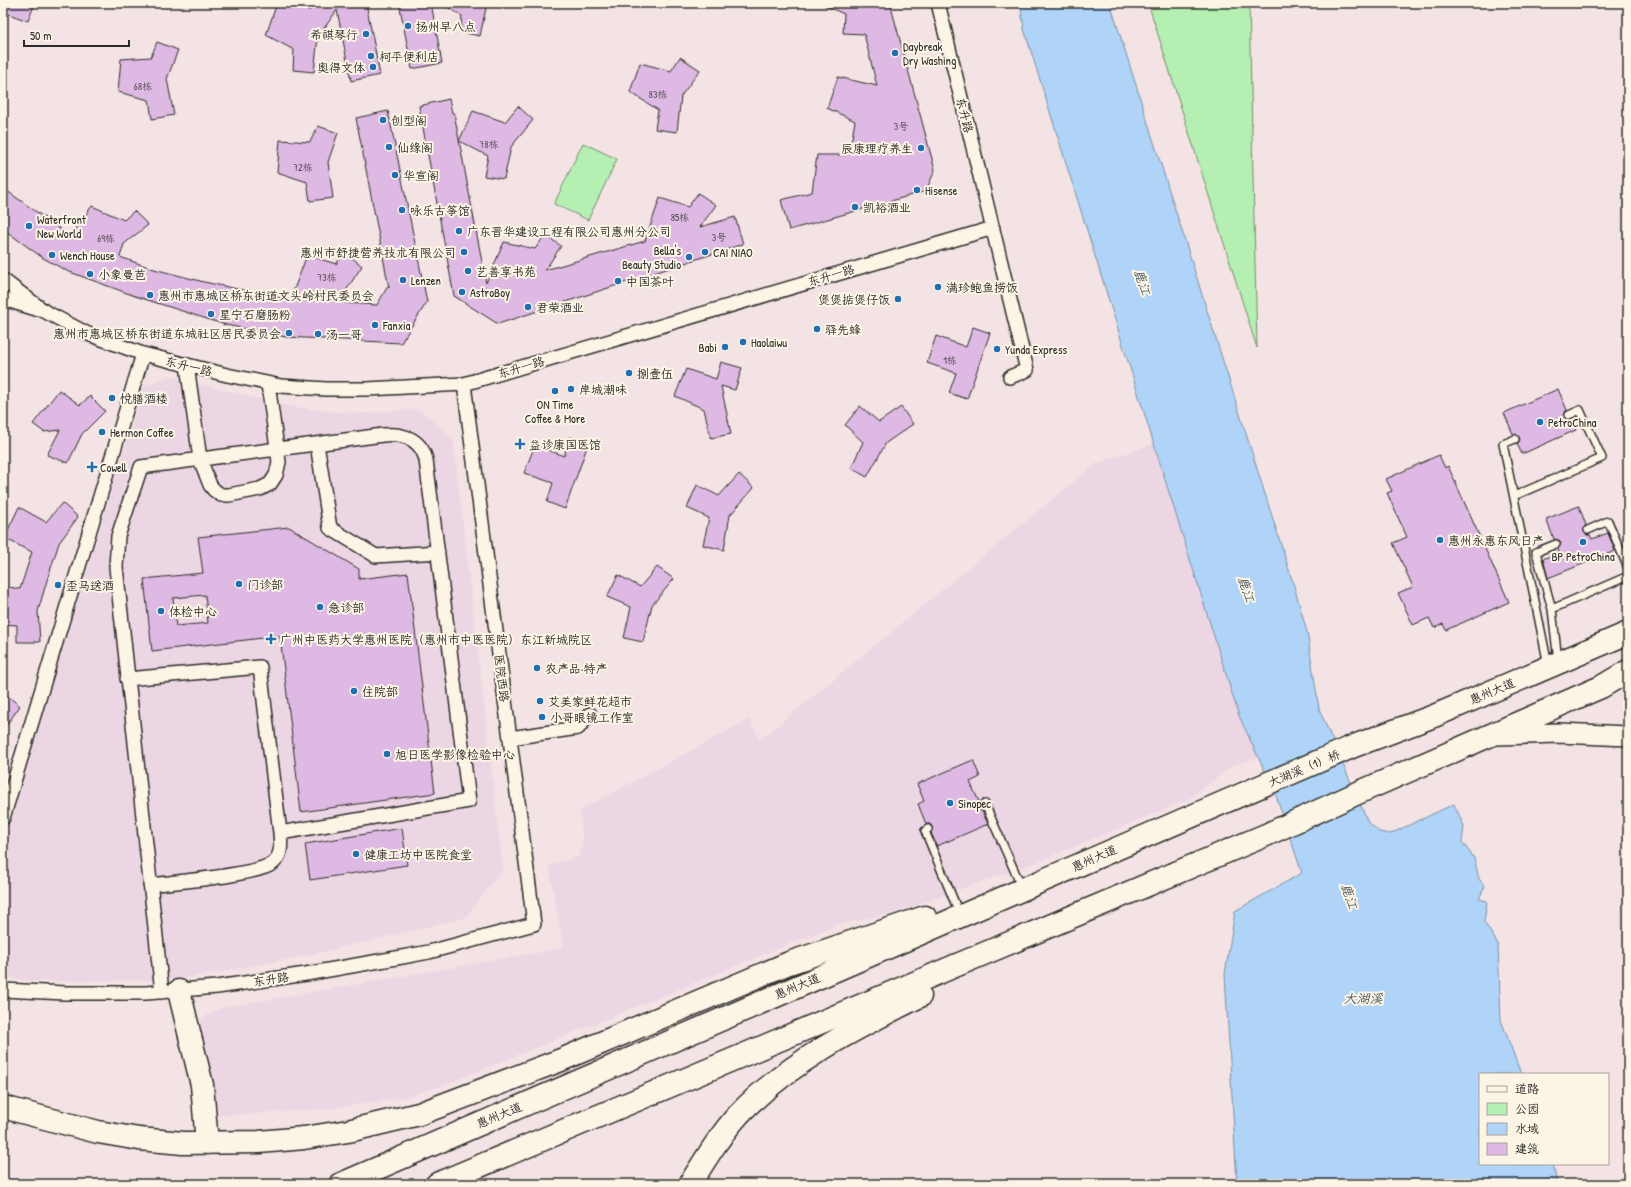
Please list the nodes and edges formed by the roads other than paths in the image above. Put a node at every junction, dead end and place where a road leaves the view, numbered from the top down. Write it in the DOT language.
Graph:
graph roads {
  1 [pos="938,3"];
  2 [pos="993,228"];
  3 [pos="3,280"];
  4 [pos="3,298"];
  5 [pos="44,311"];
  6 [pos="143,354"];
  7 [pos="187,365"];
  8 [pos="1010,377"];
  9 [pos="268,384"];
  10 [pos="464,384"];
  11 [pos="1569,415"];
  12 [pos="1515,439"];
  13 [pos="317,444"];
  14 [pos="277,449"];
  15 [pos="200,459"];
  16 [pos="1514,496"];
  17 [pos="1588,530"];
  18 [pos="1556,544"];
  19 [pos="438,552"];
  20 [pos="1628,568"];
  21 [pos="1628,576"];
  22 [pos="1552,609"];
  23 [pos="1628,633"];
  24 [pos="1553,665"];
  25 [pos="1628,671"];
  26 [pos="127,679"];
  27 [pos="590,714"];
  28 [pos="1492,735"];
  29 [pos="1628,736"];
  30 [pos="510,738"];
  31 [pos="1354,746"];
  32 [pos="1253,789"];
  33 [pos="980,806"];
  34 [pos="3,818"];
  35 [pos="928,829"];
  36 [pos="280,833"];
  37 [pos="150,885"];
  38 [pos="1023,890"];
  39 [pos="960,916"];
  40 [pos="534,924"];
  41 [pos="988,952"];
  42 [pos="3,990"];
  43 [pos="171,992"];
  44 [pos="3,1107"];
  45 [pos="207,1144"];
  46 [pos="341,1184"];
  47 [pos="437,1184"];
  48 [pos="690,1184"];
  1 -- 2 [label="street, 东升路"];
  2 -- 8 [label="street, 东升路"];
  2 -- 10 [label="street, 东升一路"];
  3 -- 5 [label="street, 东升一路"];
  4 -- 5 [label="street, 东升一路"];
  5 -- 6 [label="street, 东升一路"];
  6 -- 7 [label="street, 东升一路"];
  6 -- 34 [label="street"];
  7 -- 9 [label="street, 东升一路"];
  7 -- 15 [label="street"];
  9 -- 10 [label="street, 东升一路"];
  9 -- 14 [label="street"];
  10 -- 30 [label="street, 医院西路"];
  11 -- 16 [label="lane"];
  12 -- 16 [label="lane"];
  13 -- 14 [label="street"];
  13 -- 19 [label="street"];
  13 -- 19 [label="street"];
  14 -- 15 [label="street"];
  14 -- 15 [label="street"];
  15 -- 26 [label="street"];
  16 -- 24 [label="lane"];
  17 -- 20 [label="lane"];
  18 -- 22 [label="lane"];
  19 -- 36 [label="street"];
  21 -- 22 [label="lane"];
  22 -- 24 [label="lane"];
  23 -- 24 [label="highway, 惠州大道"];
  24 -- 31 [label="highway, 惠州大道"];
  25 -- 28 [label="highway"];
  26 -- 36 [label="street"];
  26 -- 37 [label="street"];
  27 -- 30 [label="street"];
  28 -- 29 [label="main road"];
  28 -- 41 [label="highway"];
  30 -- 40 [label="street, 医院西路"];
  31 -- 32 [label="highway, 大湖溪（1）桥"];
  32 -- 38 [label="highway, 惠州大道"];
  33 -- 38 [label="lane"];
  35 -- 39 [label="lane"];
  36 -- 37 [label="street"];
  37 -- 43 [label="street"];
  38 -- 39 [label="highway, 惠州大道"];
  39 -- 45 [label="highway"];
  39 -- 46 [label="highway, 惠州大道"];
  40 -- 43 [label="street, 东升路"];
  41 -- 47 [label="highway"];
  41 -- 48 [label="highway"];
  42 -- 43 [label="street, 东升路"];
  43 -- 45 [label="highway"];
  44 -- 45 [label="highway"];
}
